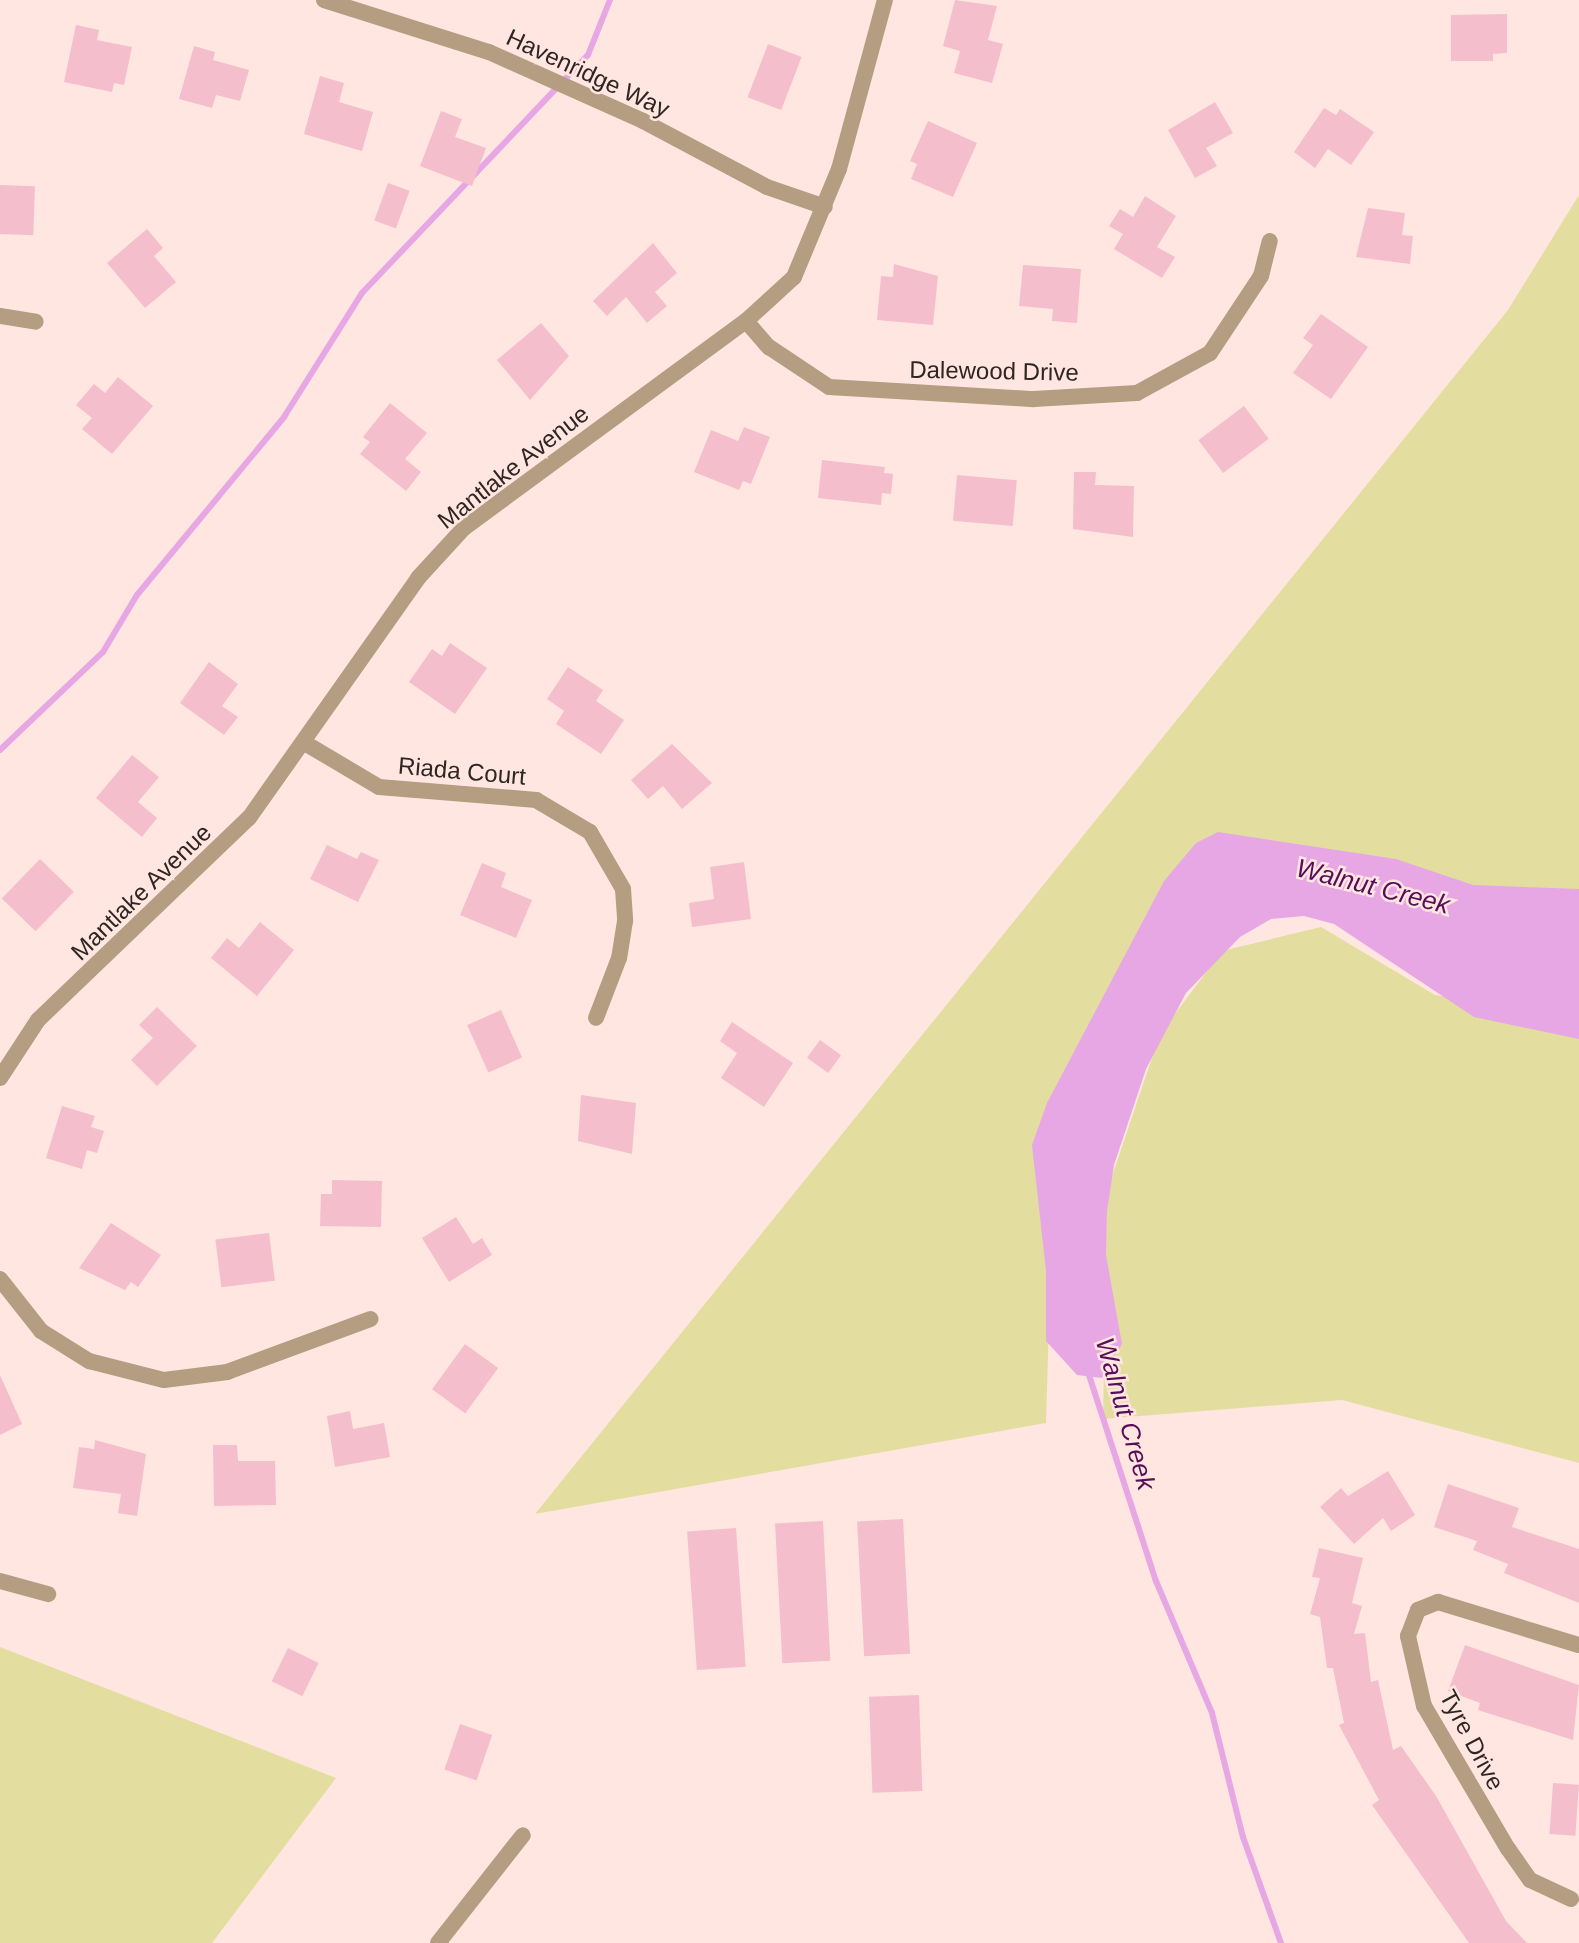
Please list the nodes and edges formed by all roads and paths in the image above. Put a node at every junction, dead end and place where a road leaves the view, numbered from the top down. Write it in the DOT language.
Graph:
graph roads {
  1 [pos="324,0"];
  2 [pos="885,0"];
  3 [pos="372,6"];
  4 [pos="825,207"];
  5 [pos="1270,241"];
  6 [pos="0,316"];
  7 [pos="36,321"];
  8 [pos="746,321"];
  9 [pos="303,742"];
  10 [pos="596,1018"];
  11 [pos="0,1078"];
  12 [pos="1,1283"];
  13 [pos="370,1319"];
  14 [pos="0,1581"];
  15 [pos="48,1594"];
  16 [pos="1579,1645"];
  17 [pos="523,1835"];
  18 [pos="1571,1899"];
  19 [pos="438,1943"];
  1 -- 3 [label="street, Havenridge Way"];
  2 -- 4 [label="street, Mantlake Avenue"];
  3 -- 4 [label="street, Havenridge Way"];
  4 -- 8 [label="street, Mantlake Avenue"];
  5 -- 8 [label="street, Dalewood Drive"];
  6 -- 7 [label="street"];
  8 -- 9 [label="street, Mantlake Avenue"];
  9 -- 10 [label="street, Riada Court"];
  9 -- 11 [label="street, Mantlake Avenue"];
  12 -- 13 [label="street"];
  14 -- 15 [label="street"];
  16 -- 18 [label="street, Tyre Drive"];
  17 -- 19 [label="street"];
}
